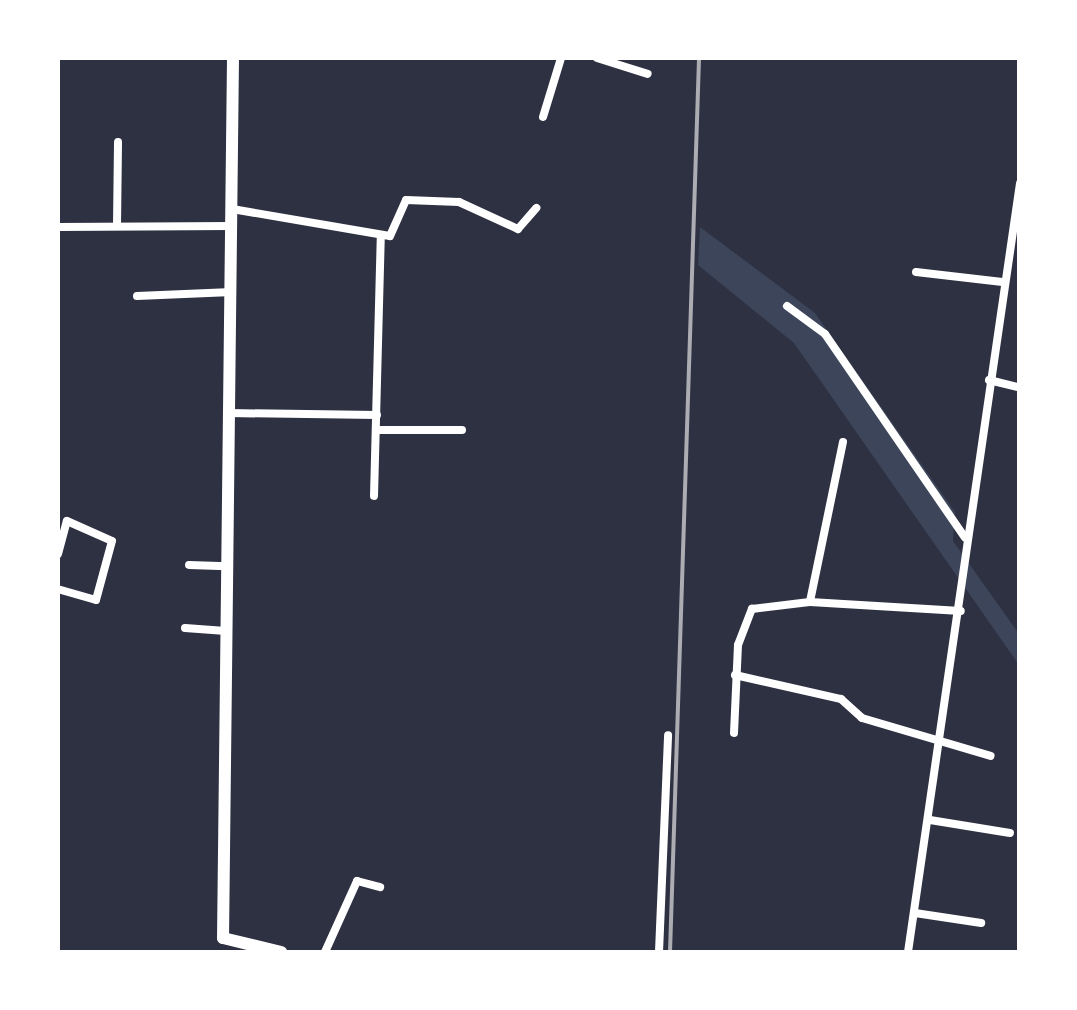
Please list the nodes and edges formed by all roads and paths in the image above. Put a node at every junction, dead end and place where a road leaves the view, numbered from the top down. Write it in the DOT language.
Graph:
graph roads {
  1 [pos="234,58"];
  2 [pos="561,58"];
  3 [pos="597,58"];
  4 [pos="648,74"];
  5 [pos="543,117"];
  6 [pos="118,142"];
  7 [pos="1020,184"];
  8 [pos="536,208"];
  9 [pos="232,209"];
  10 [pos="117,225"];
  11 [pos="232,226"];
  12 [pos="58,227"];
  13 [pos="382,235"];
  14 [pos="916,272"];
  15 [pos="1002,282"];
  16 [pos="232,292"];
  17 [pos="137,296"];
  18 [pos="787,306"];
  19 [pos="989,380"];
  20 [pos="1020,388"];
  21 [pos="231,413"];
  22 [pos="377,415"];
  23 [pos="376,430"];
  24 [pos="462,430"];
  25 [pos="843,442"];
  26 [pos="374,496"];
  27 [pos="965,538"];
  28 [pos="58,554"];
  29 [pos="190,565"];
  30 [pos="227,566"];
  31 [pos="58,589"];
  32 [pos="810,602"];
  33 [pos="961,611"];
  34 [pos="185,628"];
  35 [pos="226,631"];
  36 [pos="735,675"];
  37 [pos="668,734"];
  38 [pos="734,734"];
  39 [pos="942,737"];
  40 [pos="991,756"];
  41 [pos="930,820"];
  42 [pos="1010,833"];
  43 [pos="380,887"];
  44 [pos="914,913"];
  45 [pos="981,923"];
  46 [pos="281,952"];
  47 [pos="325,952"];
  48 [pos="659,952"];
  49 [pos="908,952"];
  1 -- 9 [label="main road"];
  2 -- 5 [label="street"];
  3 -- 4 [label="street"];
  6 -- 10 [label="street"];
  7 -- 15 [label="street"];
  8 -- 13 [label="street"];
  9 -- 11 [label="main road"];
  9 -- 13 [label="street"];
  10 -- 11 [label="street"];
  10 -- 12 [label="street"];
  11 -- 16 [label="main road"];
  13 -- 22 [label="street"];
  14 -- 15 [label="street"];
  15 -- 19 [label="street"];
  16 -- 17 [label="street"];
  16 -- 21 [label="main road"];
  18 -- 27 [label="street"];
  19 -- 20 [label="street"];
  19 -- 27 [label="street"];
  21 -- 22 [label="street"];
  21 -- 30 [label="main road"];
  22 -- 23 [label="street"];
  23 -- 24 [label="street"];
  23 -- 26 [label="street"];
  25 -- 32 [label="street"];
  27 -- 33 [label="street"];
  28 -- 31 [label="street"];
  29 -- 30 [label="street"];
  30 -- 35 [label="main road"];
  32 -- 33 [label="street"];
  32 -- 36 [label="street"];
  33 -- 39 [label="street"];
  34 -- 35 [label="street"];
  35 -- 46 [label="main road"];
  36 -- 38 [label="street"];
  36 -- 39 [label="street"];
  37 -- 48 [label="street"];
  39 -- 40 [label="street"];
  39 -- 41 [label="street"];
  41 -- 42 [label="street"];
  41 -- 44 [label="street"];
  43 -- 47 [label="street"];
  44 -- 45 [label="street"];
  44 -- 49 [label="street"];
}
